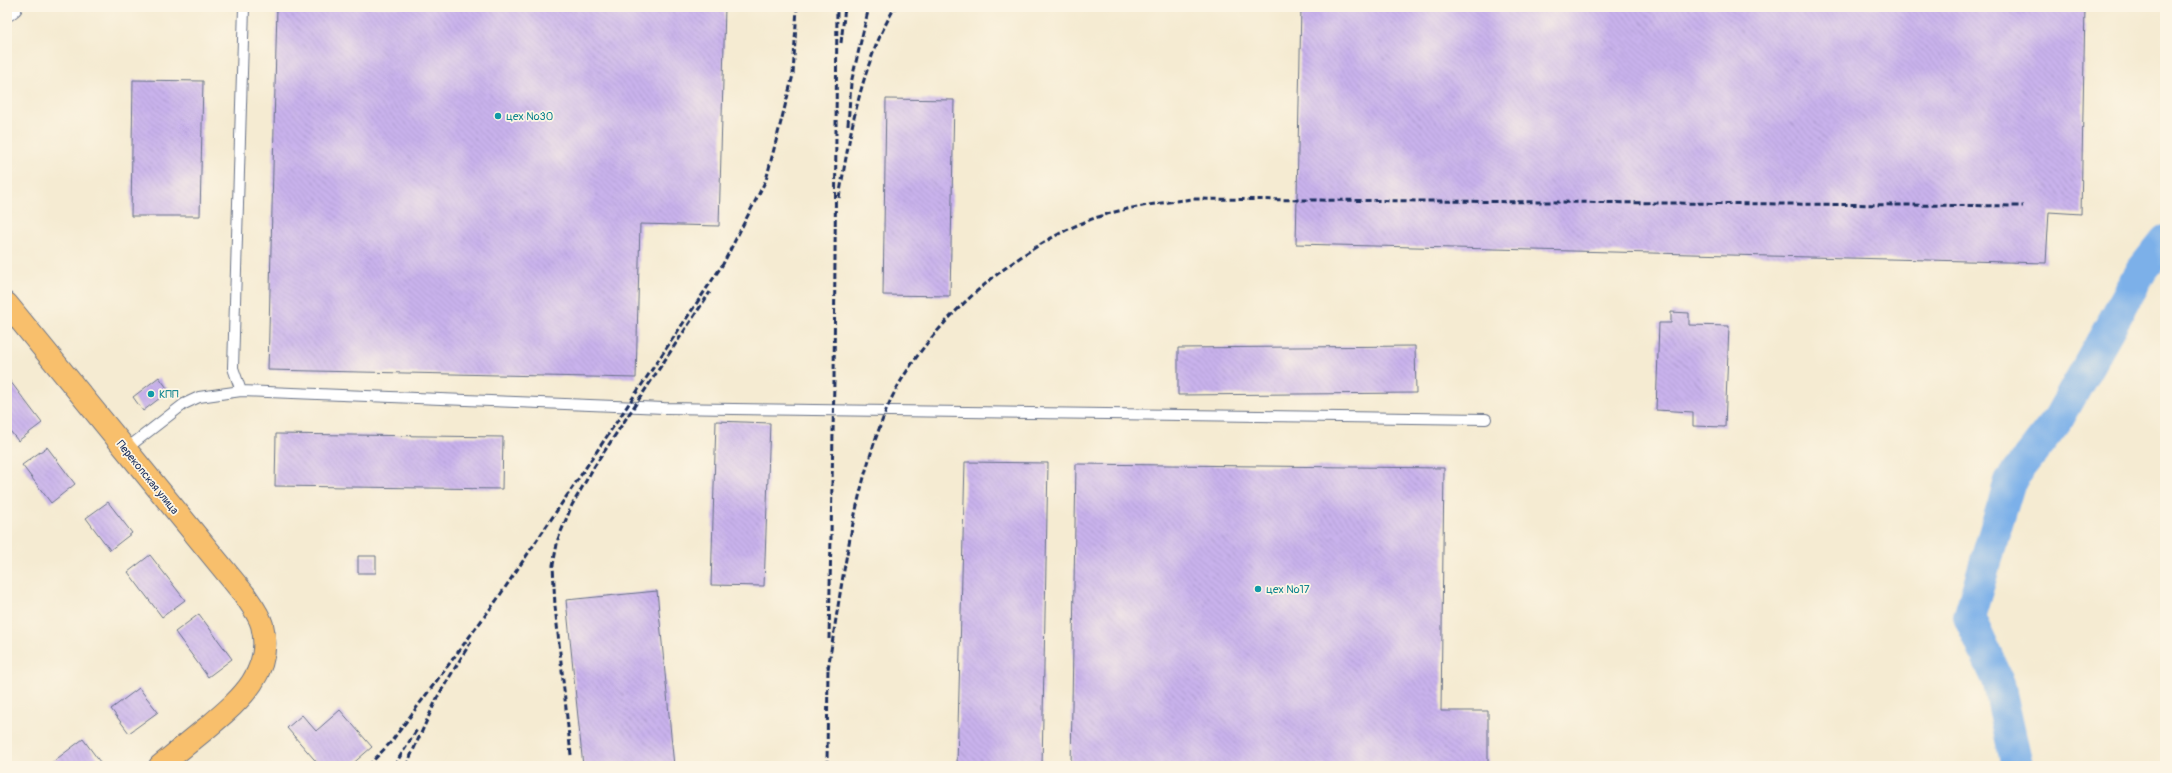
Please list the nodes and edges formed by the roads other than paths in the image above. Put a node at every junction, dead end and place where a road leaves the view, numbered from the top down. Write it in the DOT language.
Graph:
graph roads {
  1 [pos="12,7"];
  2 [pos="244,7"];
  3 [pos="7,11"];
  4 [pos="7,304"];
  5 [pos="241,391"];
  6 [pos="1486,419"];
  7 [pos="126,449"];
  8 [pos="160,766"];
  1 -- 3 [label="street"];
  2 -- 5 [label="lane"];
  4 -- 7 [label="main road, Перекопская улица"];
  5 -- 6 [label="lane"];
  5 -- 7 [label="lane"];
  7 -- 8 [label="main road, Перекопская улица"];
}
